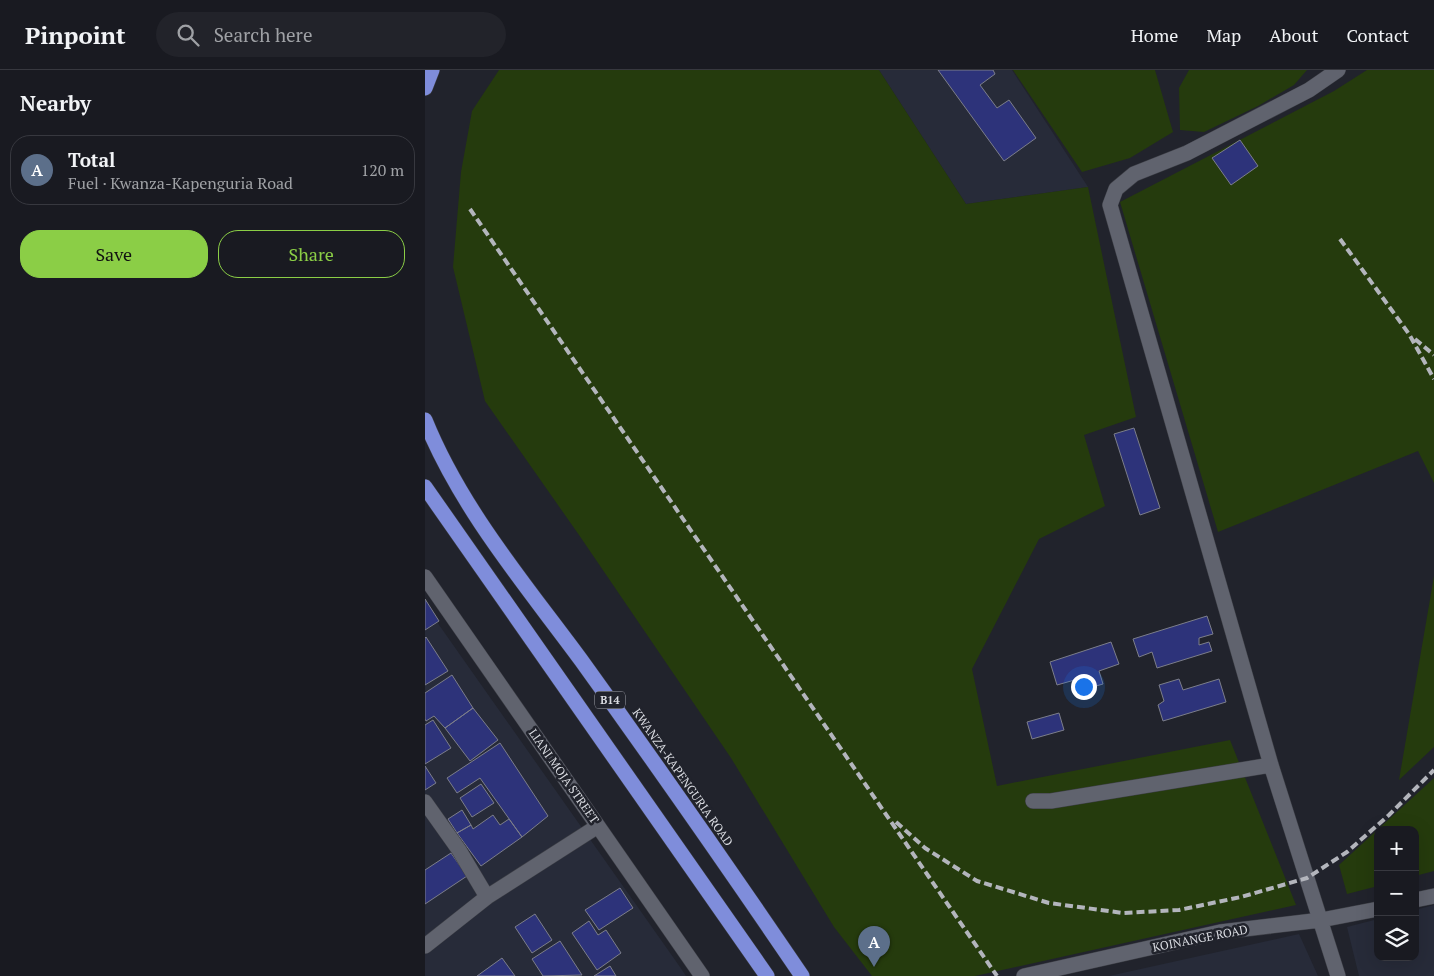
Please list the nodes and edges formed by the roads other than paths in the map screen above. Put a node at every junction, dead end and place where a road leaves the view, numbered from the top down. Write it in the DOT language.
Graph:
graph roads {
  1 [pos="432,70"];
  2 [pos="1338,70"];
  3 [pos="425,88"];
  4 [pos="425,420"];
  5 [pos="425,487"];
  6 [pos="425,577"];
  7 [pos="1271,766"];
  8 [pos="1033,801"];
  9 [pos="425,802"];
  10 [pos="598,826"];
  11 [pos="1434,896"];
  12 [pos="487,897"];
  13 [pos="1419,899"];
  14 [pos="1374,910"];
  15 [pos="1321,920"];
  16 [pos="425,946"];
  17 [pos="702,976"];
  18 [pos="767,976"];
  19 [pos="802,976"];
  20 [pos="1024,976"];
  21 [pos="1338,976"];
  1 -- 3 [label="highway"];
  2 -- 7 [label="street"];
  4 -- 19 [label="highway, KWANZA-KAPENGURIA ROAD / B14"];
  5 -- 18 [label="highway, B14"];
  6 -- 10 [label="street, LIANI MOJA STREET"];
  7 -- 8 [label="street"];
  7 -- 15 [label="street"];
  9 -- 12 [label="street"];
  10 -- 12 [label="street"];
  10 -- 17 [label="street, LIANI MOJA STREET"];
  11 -- 13 [label="street"];
  12 -- 16 [label="street"];
  14 -- 15 [label="street, KOINANGE ROAD"];
  15 -- 20 [label="street, KOINANGE ROAD"];
  15 -- 21 [label="street"];
}
